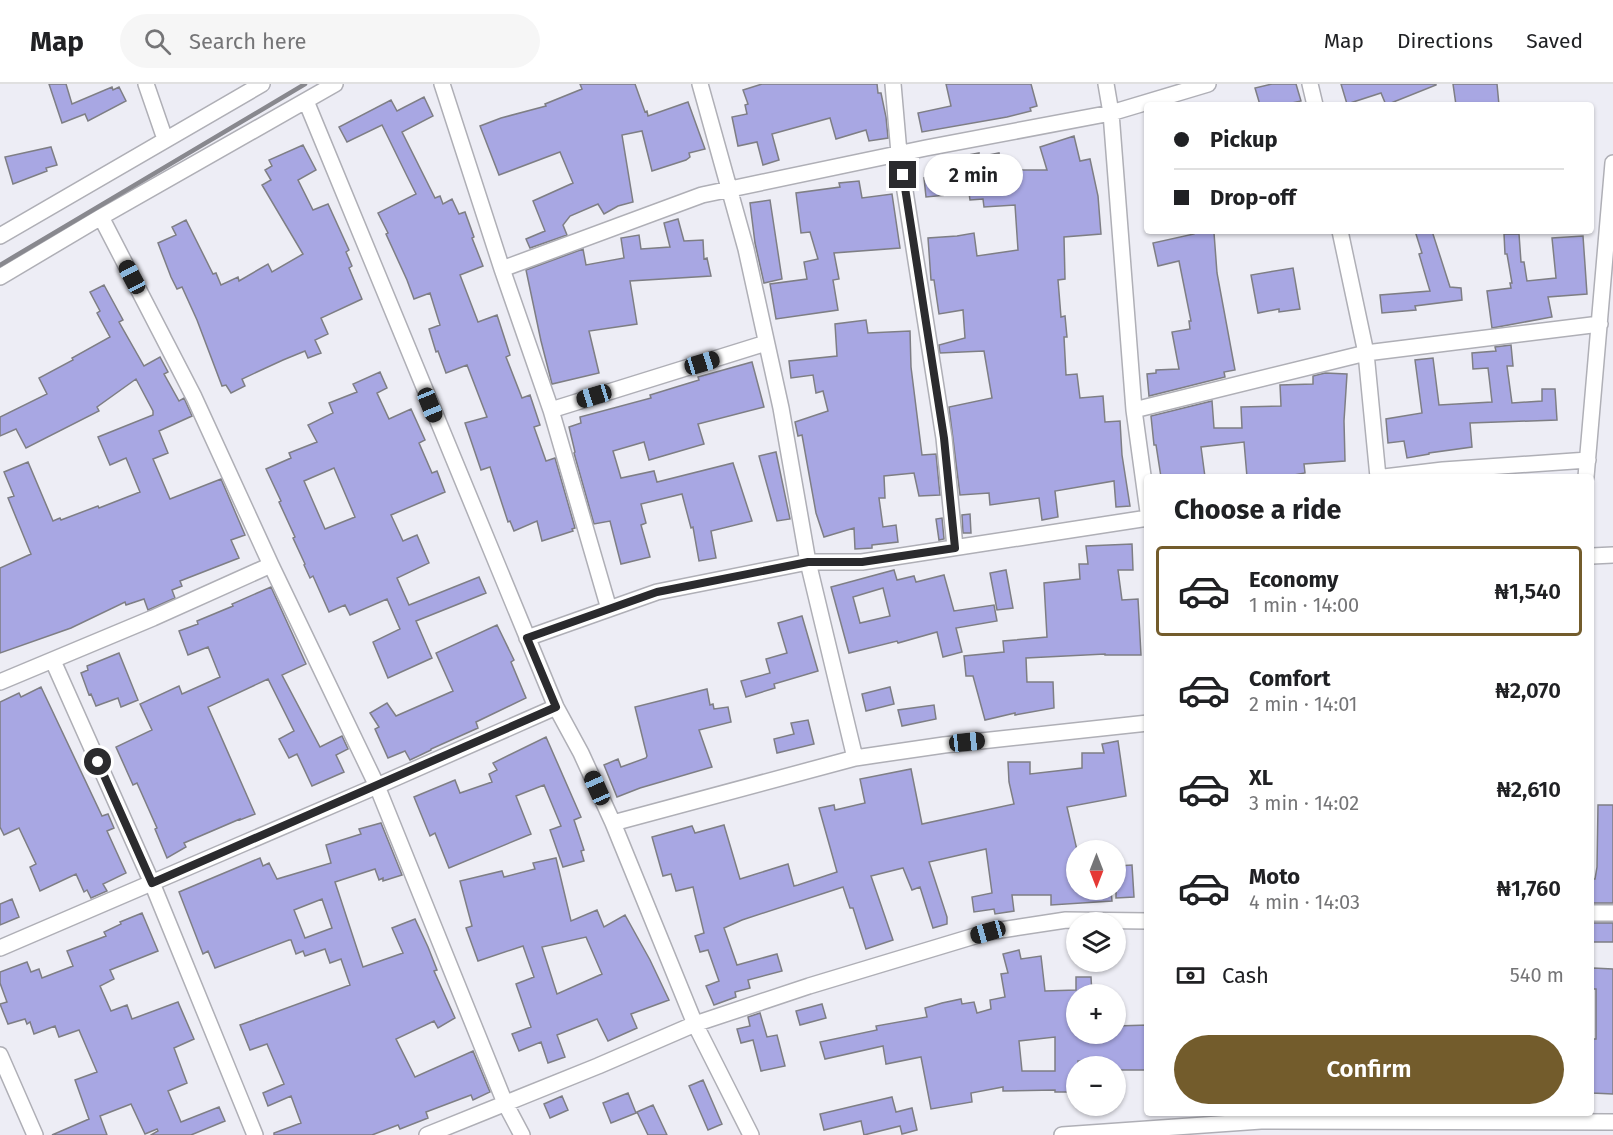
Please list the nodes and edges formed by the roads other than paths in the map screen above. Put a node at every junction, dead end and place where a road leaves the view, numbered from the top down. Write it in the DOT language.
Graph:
graph roads {
  1 [pos="146,84"];
  2 [pos="262,84"];
  3 [pos="335,84"];
  4 [pos="442,84"];
  5 [pos="700,84"];
  6 [pos="893,84"];
  7 [pos="1106,84"];
  8 [pos="1208,84"];
  9 [pos="1310,84"];
  10 [pos="306,101"];
  11 [pos="1148,102"];
  12 [pos="1313,102"];
  13 [pos="1144,103"];
  14 [pos="1111,113"];
  15 [pos="165,139"];
  16 [pos="899,153"];
  17 [pos="1613,163"];
  18 [pos="729,188"];
  19 [pos="101,217"];
  20 [pos="1341,234"];
  21 [pos="0,236"];
  22 [pos="502,269"];
  23 [pos="0,277"];
  24 [pos="1599,324"];
  25 [pos="766,343"];
  26 [pos="1366,353"];
  27 [pos="551,410"];
  28 [pos="1134,410"];
  29 [pos="1588,460"];
  30 [pos="1378,474"];
  31 [pos="1409,474"];
  32 [pos="1586,474"];
  33 [pos="1144,483"];
  34 [pos="1144,519"];
  35 [pos="955,548"];
  36 [pos="1613,555"];
  37 [pos="1594,556"];
  38 [pos="808,562"];
  39 [pos="271,565"];
  40 [pos="609,609"];
  41 [pos="527,638"];
  42 [pos="53,661"];
  43 [pos="0,682"];
  44 [pos="556,707"];
  45 [pos="1144,723"];
  46 [pos="855,758"];
  47 [pos="377,786"];
  48 [pos="613,823"];
  49 [pos="152,883"];
  50 [pos="1594,913"];
  51 [pos="1613,913"];
  52 [pos="1144,921"];
  53 [pos="0,948"];
  54 [pos="695,1024"];
  55 [pos="0,1055"];
  56 [pos="505,1103"];
  57 [pos="1613,1122"];
  58 [pos="1552,1124"];
  59 [pos="34,1135"];
  60 [pos="255,1135"];
  61 [pos="427,1135"];
  62 [pos="522,1135"];
  63 [pos="751,1135"];
  64 [pos="1062,1135"];
  1 -- 15 [label="street"];
  2 -- 15 [label="street"];
  3 -- 10 [label="street"];
  4 -- 22 [label="street"];
  5 -- 18 [label="street"];
  6 -- 16 [label="street"];
  7 -- 14 [label="street"];
  8 -- 11 [label="street"];
  9 -- 12 [label="street"];
  10 -- 19 [label="street"];
  10 -- 41 [label="street"];
  13 -- 14 [label="street"];
  14 -- 16 [label="street"];
  14 -- 28 [label="street"];
  15 -- 21 [label="street"];
  16 -- 18 [label="street"];
  16 -- 35 [label="street"];
  17 -- 24 [label="street"];
  18 -- 22 [label="street"];
  18 -- 25 [label="street"];
  19 -- 23 [label="street"];
  19 -- 39 [label="street"];
  20 -- 26 [label="street"];
  22 -- 27 [label="street"];
  24 -- 26 [label="street"];
  24 -- 29 [label="street"];
  25 -- 27 [label="street"];
  25 -- 38 [label="street"];
  26 -- 28 [label="street"];
  26 -- 30 [label="street"];
  27 -- 40 [label="street"];
  28 -- 33 [label="street"];
  29 -- 31 [label="street"];
  29 -- 32 [label="street"];
  34 -- 35 [label="street"];
  35 -- 38 [label="street"];
  36 -- 37 [label="street"];
  38 -- 40 [label="street"];
  38 -- 46 [label="street"];
  39 -- 42 [label="street"];
  39 -- 47 [label="street"];
  40 -- 41 [label="street"];
  41 -- 44 [label="street"];
  42 -- 43 [label="street"];
  42 -- 49 [label="street"];
  44 -- 47 [label="street"];
  44 -- 48 [label="street"];
  45 -- 46 [label="street"];
  46 -- 48 [label="street"];
  47 -- 49 [label="street"];
  47 -- 56 [label="street"];
  48 -- 54 [label="street"];
  49 -- 53 [label="street"];
  49 -- 60 [label="street"];
  50 -- 51 [label="street"];
  52 -- 54 [label="street"];
  54 -- 56 [label="street"];
  54 -- 63 [label="street"];
  55 -- 59 [label="street"];
  56 -- 61 [label="street"];
  56 -- 62 [label="street"];
  57 -- 58 [label="street"];
  58 -- 64 [label="street"];
}
